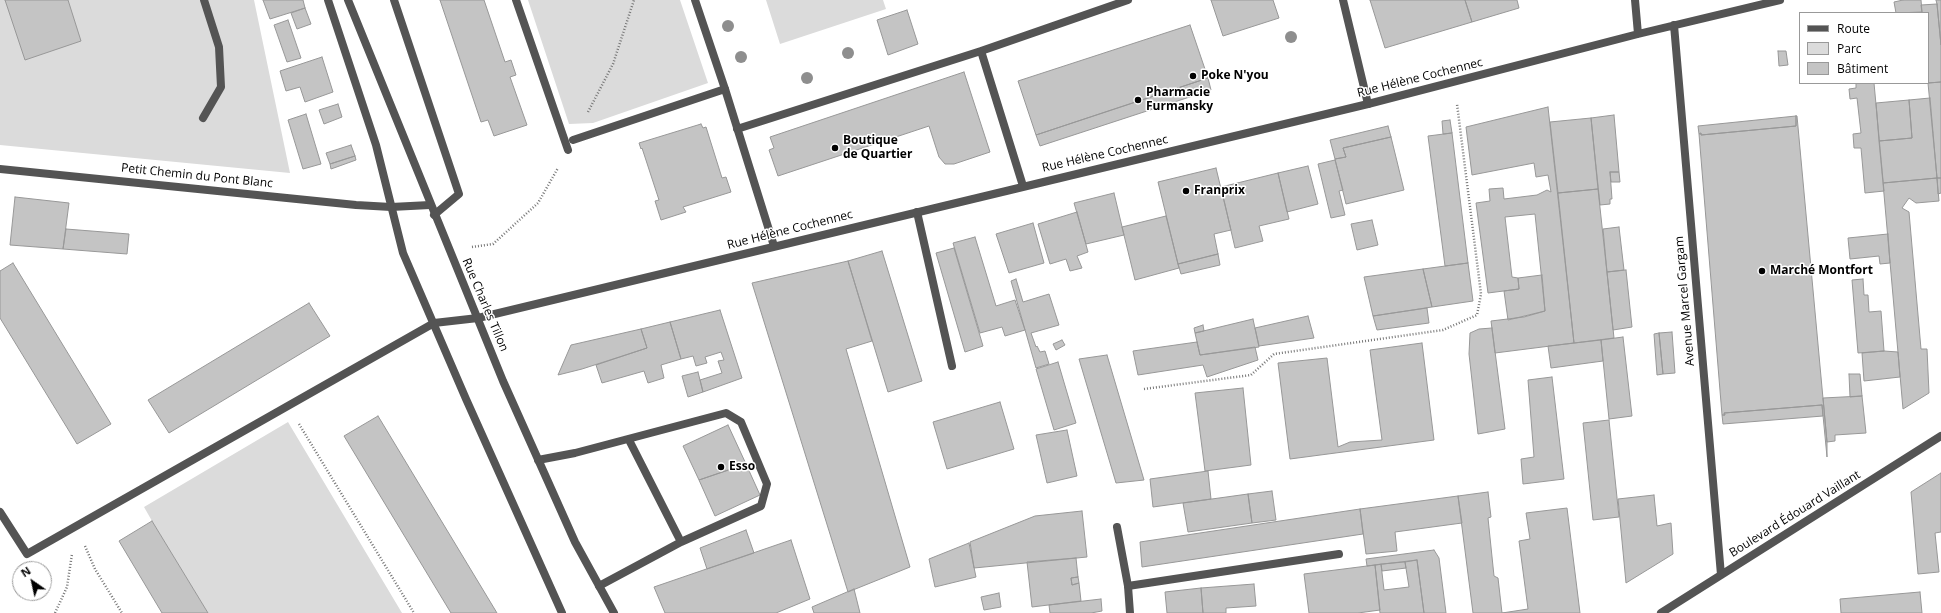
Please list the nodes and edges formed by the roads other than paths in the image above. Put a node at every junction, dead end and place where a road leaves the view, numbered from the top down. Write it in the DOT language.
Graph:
graph roads {
  1 [pos="204,0"];
  2 [pos="328,0"];
  3 [pos="348,0"];
  4 [pos="394,0"];
  5 [pos="516,0"];
  6 [pos="694,0"];
  7 [pos="1128,0"];
  8 [pos="1342,0"];
  9 [pos="1635,0"];
  10 [pos="1780,0"];
  11 [pos="1674,25"];
  12 [pos="1638,34"];
  13 [pos="981,51"];
  14 [pos="725,89"];
  15 [pos="1368,104"];
  16 [pos="203,118"];
  17 [pos="736,129"];
  18 [pos="573,140"];
  19 [pos="568,150"];
  20 [pos="0,169"];
  21 [pos="1023,186"];
  22 [pos="430,205"];
  23 [pos="391,207"];
  24 [pos="917,212"];
  25 [pos="434,215"];
  26 [pos="774,246"];
  27 [pos="478,318"];
  28 [pos="434,323"];
  29 [pos="952,366"];
  30 [pos="1941,436"];
  31 [pos="629,440"];
  32 [pos="538,460"];
  33 [pos="0,512"];
  34 [pos="1117,527"];
  35 [pos="681,542"];
  36 [pos="1339,554"];
  37 [pos="1721,576"];
  38 [pos="599,586"];
  39 [pos="1128,586"];
  40 [pos="562,613"];
  41 [pos="614,613"];
  42 [pos="1130,613"];
  43 [pos="1661,613"];
  1 -- 16 [label="street"];
  2 -- 23 [label="street"];
  3 -- 22 [label="street, Rue Charles Tillon"];
  4 -- 25 [label="street"];
  5 -- 19 [label="street"];
  6 -- 14 [label="street"];
  7 -- 13 [label="street"];
  8 -- 15 [label="street"];
  9 -- 12 [label="street"];
  10 -- 11 [label="street, Rue Hélène Cochennec"];
  11 -- 12 [label="street, Rue Hélène Cochennec"];
  11 -- 37 [label="street, Avenue Marcel Gargam"];
  12 -- 15 [label="street, Rue Hélène Cochennec"];
  13 -- 17 [label="street"];
  13 -- 21 [label="street"];
  14 -- 17 [label="street"];
  14 -- 18 [label="street"];
  15 -- 21 [label="street, Rue Hélène Cochennec"];
  17 -- 26 [label="street"];
  20 -- 23 [label="street, Petit Chemin du Pont Blanc"];
  21 -- 24 [label="street, Rue Hélène Cochennec"];
  22 -- 23 [label="street, Petit Chemin du Pont Blanc"];
  22 -- 25 [label="street, Rue Charles Tillon"];
  23 -- 28 [label="street"];
  24 -- 26 [label="street, Rue Hélène Cochennec"];
  24 -- 29 [label="street"];
  25 -- 27 [label="street, Rue Charles Tillon"];
  26 -- 27 [label="street, Rue Hélène Cochennec"];
  27 -- 28 [label="street, Rue Hélène Cochennec"];
  27 -- 32 [label="street, Rue Charles Tillon"];
  28 -- 33 [label="street"];
  28 -- 40 [label="street"];
  30 -- 37 [label="street, Boulevard Édouard Vaillant"];
  31 -- 32 [label="street"];
  31 -- 35 [label="street"];
  31 -- 35 [label="street"];
  32 -- 38 [label="street, Rue Charles Tillon"];
  34 -- 39 [label="street"];
  35 -- 38 [label="street"];
  36 -- 39 [label="street"];
  37 -- 43 [label="street, Boulevard Édouard Vaillant"];
  38 -- 41 [label="street, Rue Charles Tillon"];
  39 -- 42 [label="street"];
}
